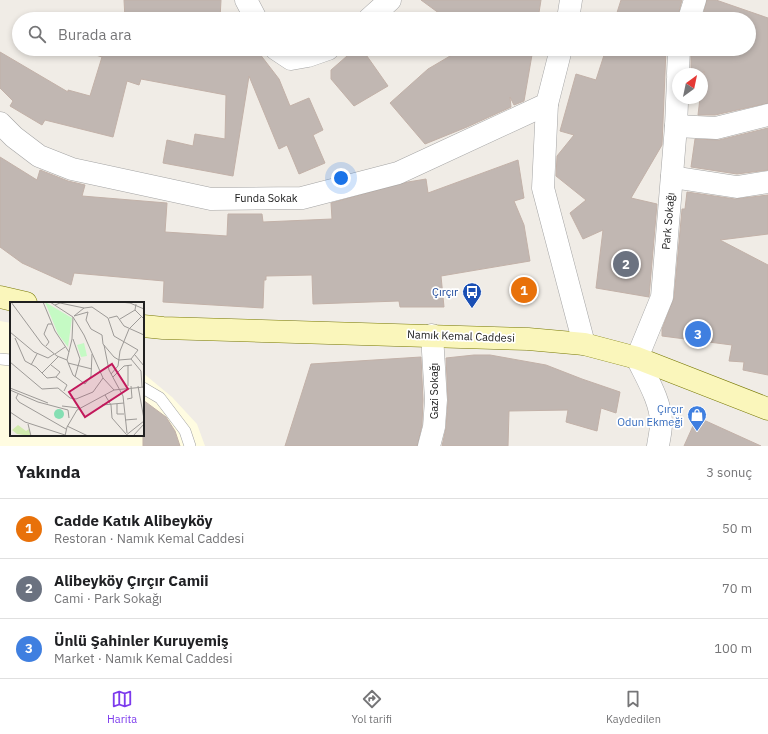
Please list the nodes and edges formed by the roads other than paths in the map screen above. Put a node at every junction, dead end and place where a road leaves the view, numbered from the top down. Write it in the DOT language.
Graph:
graph roads {
  1 [pos="246,0"];
  2 [pos="390,0"];
  3 [pos="571,0"];
  4 [pos="695,0"];
  5 [pos="252,12"];
  6 [pos="376,12"];
  7 [pos="569,12"];
  8 [pos="691,12"];
  9 [pos="286,56"];
  10 [pos="308,56"];
  11 [pos="559,56"];
  12 [pos="679,56"];
  13 [pos="678,68"];
  14 [pos="547,104"];
  15 [pos="677,104"];
  16 [pos="768,115"];
  17 [pos="0,123"];
  18 [pos="676,126"];
  19 [pos="672,177"];
  20 [pos="768,182"];
  21 [pos="0,297"];
  22 [pos="22,302"];
  23 [pos="144,326"];
  24 [pos="432,335"];
  25 [pos="584,344"];
  26 [pos="637,358"];
  27 [pos="0,359"];
  28 [pos="10,360"];
  29 [pos="144,389"];
  30 [pos="768,410"];
  31 [pos="190,446"];
  32 [pos="429,446"];
  33 [pos="658,446"];
  1 -- 5 [label="street"];
  2 -- 6 [label="street"];
  3 -- 7 [label="street"];
  4 -- 8 [label="street"];
  9 -- 10 [label="street"];
  11 -- 14 [label="street"];
  12 -- 13 [label="street"];
  14 -- 17 [label="street, Funda Sokak"];
  14 -- 25 [label="street"];
  15 -- 18 [label="street, Park Sokağı"];
  16 -- 18 [label="street"];
  18 -- 19 [label="street, Park Sokağı"];
  19 -- 20 [label="street"];
  19 -- 26 [label="street, Park Sokağı"];
  21 -- 22 [label="main road"];
  23 -- 24 [label="main road, Namık Kemal Caddesi"];
  24 -- 25 [label="main road, Namık Kemal Caddesi"];
  24 -- 32 [label="street, Gazi Sokağı"];
  25 -- 26 [label="main road, Namık Kemal Caddesi"];
  26 -- 30 [label="main road, Namık Kemal Caddesi"];
  26 -- 33 [label="street"];
  27 -- 28 [label="lane"];
  29 -- 31 [label="lane"];
}
